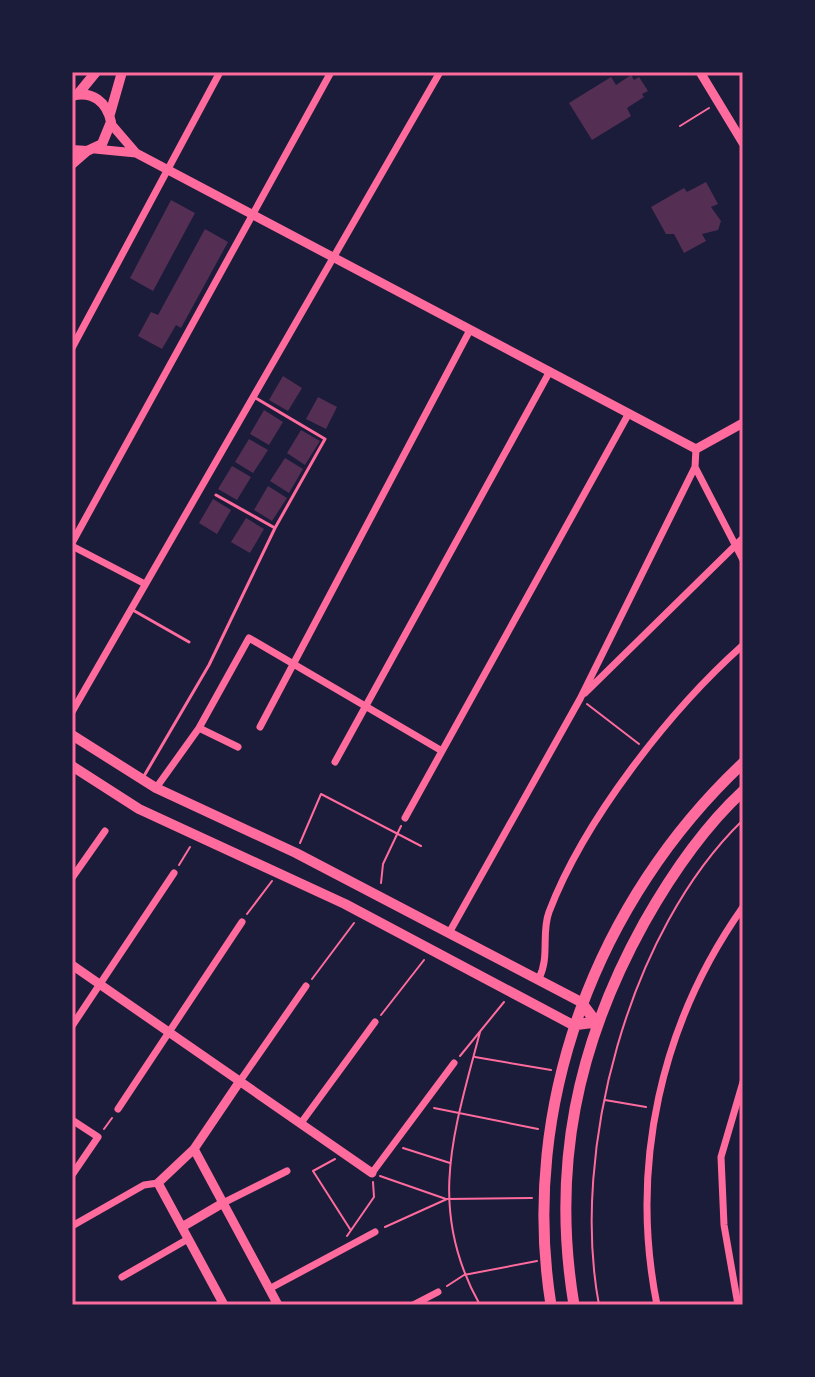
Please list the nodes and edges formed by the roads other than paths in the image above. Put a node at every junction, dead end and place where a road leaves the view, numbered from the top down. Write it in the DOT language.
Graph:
graph roads {
  1 [pos="96,72"];
  2 [pos="122,72"];
  3 [pos="220,72"];
  4 [pos="331,72"];
  5 [pos="440,72"];
  6 [pos="700,72"];
  7 [pos="75,95"];
  8 [pos="110,119"];
  9 [pos="743,143"];
  10 [pos="72,150"];
  11 [pos="91,150"];
  12 [pos="136,153"];
  13 [pos="72,164"];
  14 [pos="167,169"];
  15 [pos="255,216"];
  16 [pos="336,259"];
  17 [pos="470,330"];
  18 [pos="72,348"];
  19 [pos="550,371"];
  20 [pos="253,397"];
  21 [pos="629,413"];
  22 [pos="743,423"];
  23 [pos="696,449"];
  24 [pos="695,467"];
  25 [pos="216,495"];
  26 [pos="275,528"];
  27 [pos="743,538"];
  28 [pos="72,544"];
  29 [pos="735,544"];
  30 [pos="743,560"];
  31 [pos="145,584"];
  32 [pos="131,609"];
  33 [pos="189,642"];
  34 [pos="743,645"];
  35 [pos="294,665"];
  36 [pos="580,699"];
  37 [pos="365,706"];
  38 [pos="72,712"];
  39 [pos="260,727"];
  40 [pos="199,728"];
  41 [pos="72,735"];
  42 [pos="238,747"];
  43 [pos="442,751"];
  44 [pos="335,762"];
  45 [pos="743,763"];
  46 [pos="72,766"];
  47 [pos="142,779"];
  48 [pos="156,788"];
  49 [pos="743,791"];
  50 [pos="405,818"];
  51 [pos="105,831"];
  52 [pos="174,873"];
  53 [pos="72,878"];
  54 [pos="743,907"];
  55 [pos="242,922"];
  56 [pos="449,933"];
  57 [pos="72,965"];
  58 [pos="539,978"];
  59 [pos="99,984"];
  60 [pos="306,986"];
  61 [pos="581,1002"];
  62 [pos="375,1022"];
  63 [pos="596,1022"];
  64 [pos="573,1025"];
  65 [pos="72,1026"];
  66 [pos="168,1031"];
  67 [pos="454,1063"];
  68 [pos="240,1081"];
  69 [pos="743,1082"];
  70 [pos="118,1109"];
  71 [pos="72,1120"];
  72 [pos="301,1123"];
  73 [pos="194,1149"];
  74 [pos="287,1171"];
  75 [pos="372,1173"];
  76 [pos="72,1175"];
  77 [pos="158,1183"];
  78 [pos="223,1203"];
  79 [pos="72,1226"];
  80 [pos="182,1227"];
  81 [pos="375,1232"];
  82 [pos="188,1239"];
  83 [pos="122,1277"];
  84 [pos="269,1289"];
  85 [pos="438,1292"];
  86 [pos="224,1305"];
  87 [pos="278,1305"];
  88 [pos="413,1305"];
  89 [pos="551,1305"];
  90 [pos="574,1305"];
  91 [pos="657,1305"];
  92 [pos="738,1305"];
  1 -- 7 [label="main road"];
  2 -- 8 [label="main road"];
  3 -- 14 [label="street"];
  4 -- 15 [label="street"];
  5 -- 16 [label="street"];
  6 -- 9 [label="street"];
  7 -- 8 [label="main road"];
  8 -- 11 [label="main road"];
  8 -- 12 [label="street"];
  10 -- 11 [label="main road"];
  11 -- 12 [label="street"];
  11 -- 13 [label="main road"];
  12 -- 14 [label="street"];
  14 -- 15 [label="street"];
  14 -- 18 [label="street"];
  15 -- 16 [label="street"];
  15 -- 28 [label="street"];
  16 -- 17 [label="street"];
  16 -- 20 [label="street"];
  17 -- 19 [label="street"];
  17 -- 35 [label="street"];
  19 -- 21 [label="street"];
  19 -- 37 [label="street"];
  20 -- 26 [label="lane"];
  20 -- 31 [label="street"];
  21 -- 23 [label="street"];
  21 -- 43 [label="street"];
  22 -- 23 [label="street"];
  23 -- 24 [label="street"];
  24 -- 29 [label="street"];
  24 -- 36 [label="street"];
  25 -- 26 [label="lane"];
  26 -- 47 [label="lane"];
  27 -- 29 [label="street"];
  28 -- 31 [label="street"];
  29 -- 30 [label="street"];
  29 -- 36 [label="street"];
  31 -- 32 [label="street"];
  32 -- 33 [label="lane"];
  32 -- 38 [label="street"];
  34 -- 58 [label="street"];
  35 -- 37 [label="street"];
  35 -- 39 [label="street"];
  35 -- 40 [label="street"];
  36 -- 56 [label="street"];
  37 -- 43 [label="street"];
  37 -- 44 [label="street"];
  40 -- 42 [label="street"];
  40 -- 48 [label="street"];
  41 -- 47 [label="main road"];
  43 -- 50 [label="street"];
  45 -- 61 [label="main road"];
  46 -- 64 [label="main road"];
  47 -- 48 [label="main road"];
  48 -- 56 [label="main road"];
  49 -- 63 [label="main road"];
  51 -- 53 [label="street"];
  52 -- 59 [label="street"];
  54 -- 91 [label="street"];
  55 -- 66 [label="street"];
  56 -- 58 [label="main road"];
  57 -- 59 [label="street"];
  58 -- 61 [label="main road"];
  59 -- 65 [label="street"];
  59 -- 66 [label="street"];
  60 -- 68 [label="street"];
  61 -- 63 [label="main road"];
  61 -- 64 [label="main road"];
  62 -- 72 [label="street"];
  63 -- 64 [label="main road"];
  63 -- 90 [label="main road"];
  64 -- 89 [label="main road"];
  66 -- 68 [label="street"];
  66 -- 70 [label="street"];
  67 -- 75 [label="street"];
  68 -- 72 [label="street"];
  68 -- 73 [label="street"];
  69 -- 92 [label="street"];
  71 -- 76 [label="street"];
  72 -- 75 [label="street"];
  73 -- 77 [label="street"];
  73 -- 78 [label="street"];
  74 -- 78 [label="street"];
  77 -- 79 [label="street"];
  77 -- 80 [label="street"];
  78 -- 80 [label="street"];
  78 -- 84 [label="street"];
  80 -- 82 [label="street"];
  81 -- 84 [label="street"];
  82 -- 83 [label="street"];
  82 -- 86 [label="street"];
  84 -- 87 [label="street"];
  85 -- 88 [label="street"];
}
